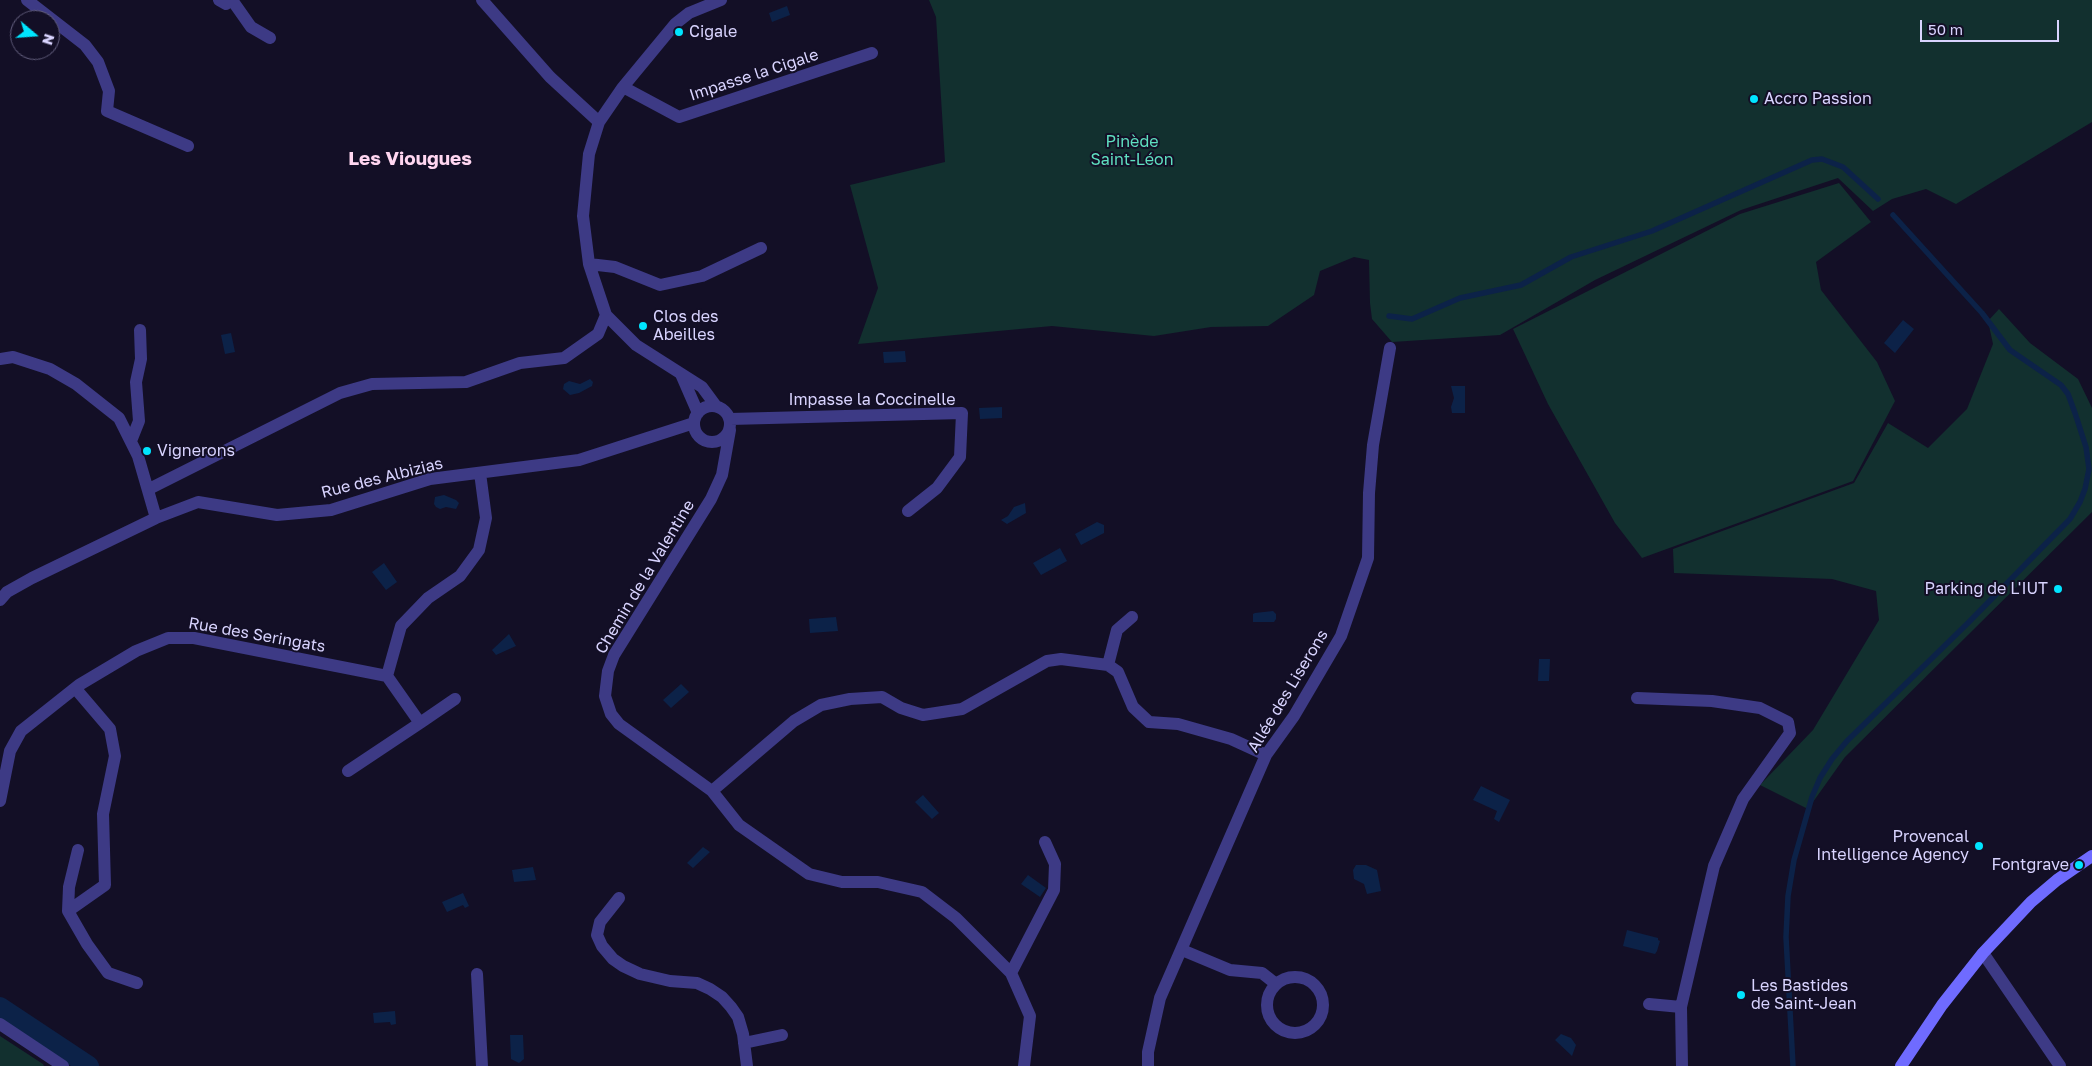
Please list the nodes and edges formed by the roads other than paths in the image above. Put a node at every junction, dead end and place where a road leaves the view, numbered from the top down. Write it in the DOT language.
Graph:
graph roads {
  1 [pos="27,0"];
  2 [pos="219,0"];
  3 [pos="231,0"];
  4 [pos="482,0"];
  5 [pos="721,0"];
  6 [pos="270,38"];
  7 [pos="872,54"];
  8 [pos="622,87"];
  9 [pos="599,122"];
  10 [pos="188,146"];
  11 [pos="761,248"];
  12 [pos="589,264"];
  13 [pos="606,315"];
  14 [pos="140,330"];
  15 [pos="1390,348"];
  16 [pos="0,359"];
  17 [pos="681,374"];
  18 [pos="716,406"];
  19 [pos="696,418"];
  20 [pos="730,426"];
  21 [pos="671,430"];
  22 [pos="131,441"];
  23 [pos="711,442"];
  24 [pos="480,473"];
  25 [pos="722,475"];
  26 [pos="149,489"];
  27 [pos="908,511"];
  28 [pos="156,518"];
  29 [pos="0,600"];
  30 [pos="1132,617"];
  31 [pos="1108,665"];
  32 [pos="387,676"];
  33 [pos="75,688"];
  34 [pos="1637,698"];
  35 [pos="455,699"];
  36 [pos="420,723"];
  37 [pos="1266,754"];
  38 [pos="348,771"];
  39 [pos="712,791"];
  40 [pos="0,802"];
  41 [pos="1044,842"];
  42 [pos="78,850"];
  43 [pos="2092,856"];
  44 [pos="619,898"];
  45 [pos="68,911"];
  46 [pos="1182,950"];
  47 [pos="1983,953"];
  48 [pos="1011,973"];
  49 [pos="477,974"];
  50 [pos="137,983"];
  51 [pos="1276,984"];
  52 [pos="1649,1004"];
  53 [pos="1681,1007"];
  54 [pos="0,1024"];
  55 [pos="782,1035"];
  56 [pos="744,1043"];
  57 [pos="2054,1063"];
  58 [pos="63,1066"];
  59 [pos="482,1066"];
  60 [pos="747,1066"];
  61 [pos="1024,1066"];
  62 [pos="1148,1066"];
  63 [pos="1682,1066"];
  64 [pos="1901,1066"];
  1 -- 10 [label="street"];
  2 -- 3 [label="street"];
  3 -- 6 [label="street"];
  4 -- 9 [label="street"];
  5 -- 8 [label="street"];
  7 -- 8 [label="street, Impasse la Cigale"];
  8 -- 9 [label="street"];
  9 -- 12 [label="street"];
  11 -- 12 [label="street"];
  12 -- 13 [label="street"];
  13 -- 17 [label="street"];
  13 -- 26 [label="street"];
  14 -- 22 [label="street"];
  15 -- 37 [label="street, Allée des Liserons"];
  16 -- 22 [label="street"];
  17 -- 18 [label="street"];
  17 -- 19 [label="street"];
  18 -- 19 [label="street"];
  18 -- 20 [label="street"];
  19 -- 21 [label="street, Rue des Albizias"];
  19 -- 23 [label="street"];
  20 -- 23 [label="street"];
  20 -- 25 [label="street, Chemin de la Valentine"];
  20 -- 27 [label="street, Impasse la Coccinelle"];
  21 -- 23 [label="street"];
  21 -- 24 [label="street, Rue des Albizias"];
  22 -- 26 [label="street"];
  23 -- 25 [label="street"];
  24 -- 28 [label="street, Rue des Albizias"];
  24 -- 32 [label="street"];
  25 -- 39 [label="street, Chemin de la Valentine"];
  26 -- 28 [label="street"];
  28 -- 29 [label="street, Rue des Albizias"];
  30 -- 31 [label="street"];
  31 -- 37 [label="street"];
  31 -- 39 [label="street"];
  32 -- 33 [label="street, Rue des Seringats"];
  32 -- 36 [label="street"];
  33 -- 40 [label="street, Rue des Seringats"];
  33 -- 45 [label="street"];
  34 -- 53 [label="street"];
  35 -- 36 [label="street"];
  36 -- 38 [label="street"];
  37 -- 46 [label="street, Allée des Liserons"];
  39 -- 48 [label="street"];
  41 -- 48 [label="street"];
  42 -- 45 [label="street"];
  43 -- 47 [label="street"];
  44 -- 56 [label="street"];
  45 -- 50 [label="street"];
  46 -- 51 [label="street"];
  46 -- 62 [label="street, Allée des Liserons"];
  47 -- 57 [label="street"];
  47 -- 64 [label="street"];
  48 -- 61 [label="street"];
  49 -- 59 [label="street"];
  51 -- 51 [label="street"];
  52 -- 53 [label="street"];
  53 -- 63 [label="street"];
  54 -- 58 [label="street"];
  55 -- 56 [label="street"];
  56 -- 60 [label="street"];
}
